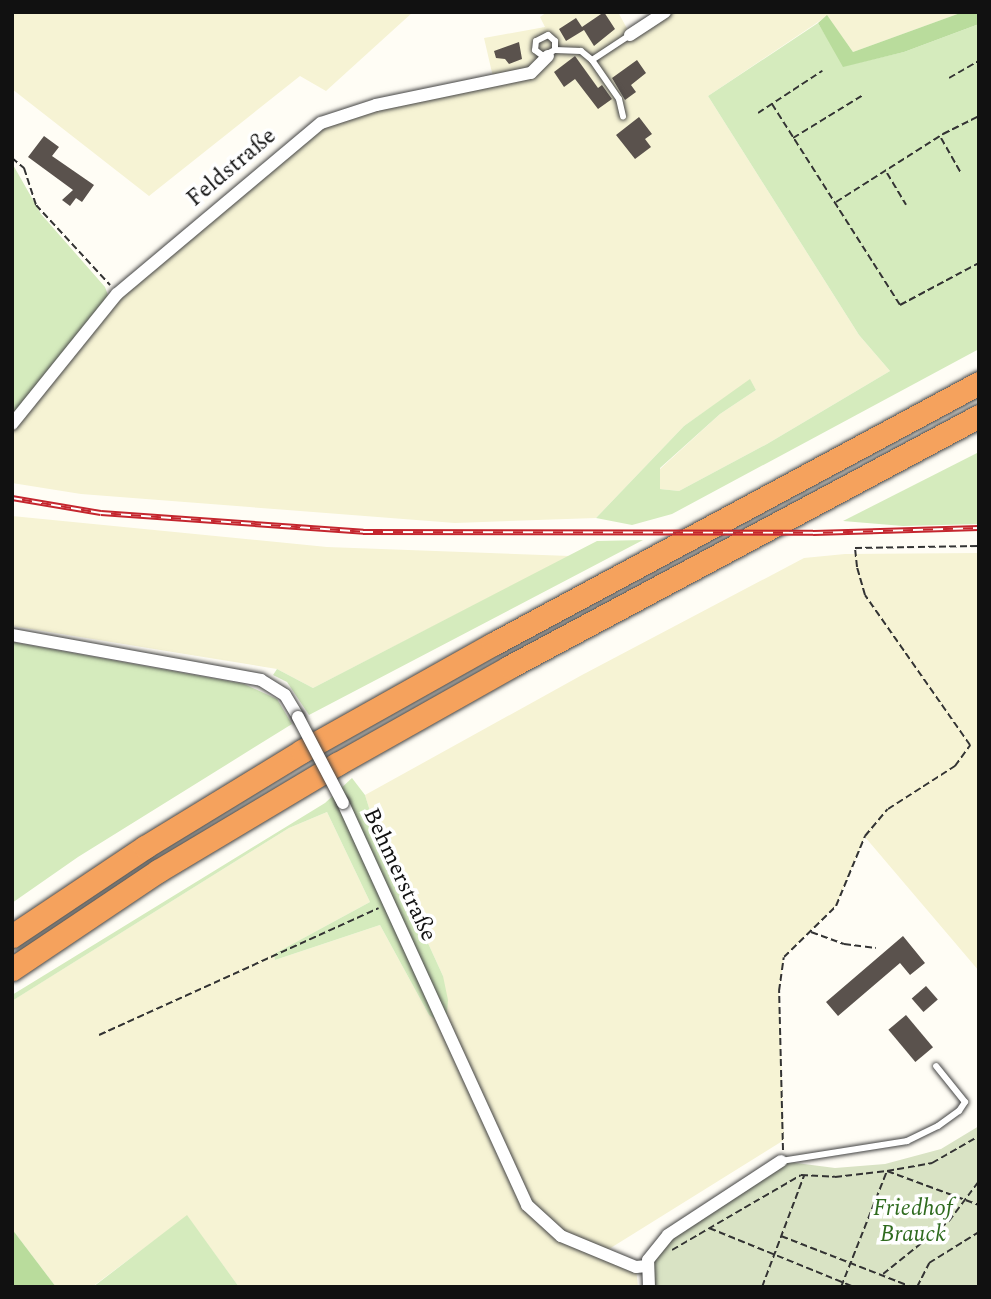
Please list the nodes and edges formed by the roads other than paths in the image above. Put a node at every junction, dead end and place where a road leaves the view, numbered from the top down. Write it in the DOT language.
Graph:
graph roads {
  1 [pos="665,12"];
  2 [pos="630,35"];
  3 [pos="552,53"];
  4 [pos="592,60"];
  5 [pos="624,117"];
  6 [pos="979,383"];
  7 [pos="979,416"];
  8 [pos="12,424"];
  9 [pos="12,635"];
  10 [pos="12,936"];
  11 [pos="12,970"];
  12 [pos="936,1066"];
  13 [pos="781,1161"];
  14 [pos="648,1263"];
  15 [pos="649,1287"];
  1 -- 2 [label="street"];
  2 -- 4 [label="lane"];
  3 -- 4 [label="lane"];
  3 -- 8 [label="street, Feldstraße"];
  4 -- 5 [label="lane"];
  6 -- 10 [label="highway"];
  7 -- 11 [label="highway"];
  9 -- 14 [label="street, Behmerstraße, bridge"];
  12 -- 13 [label="lane"];
  13 -- 14 [label="street"];
  14 -- 15 [label="street"];
}
